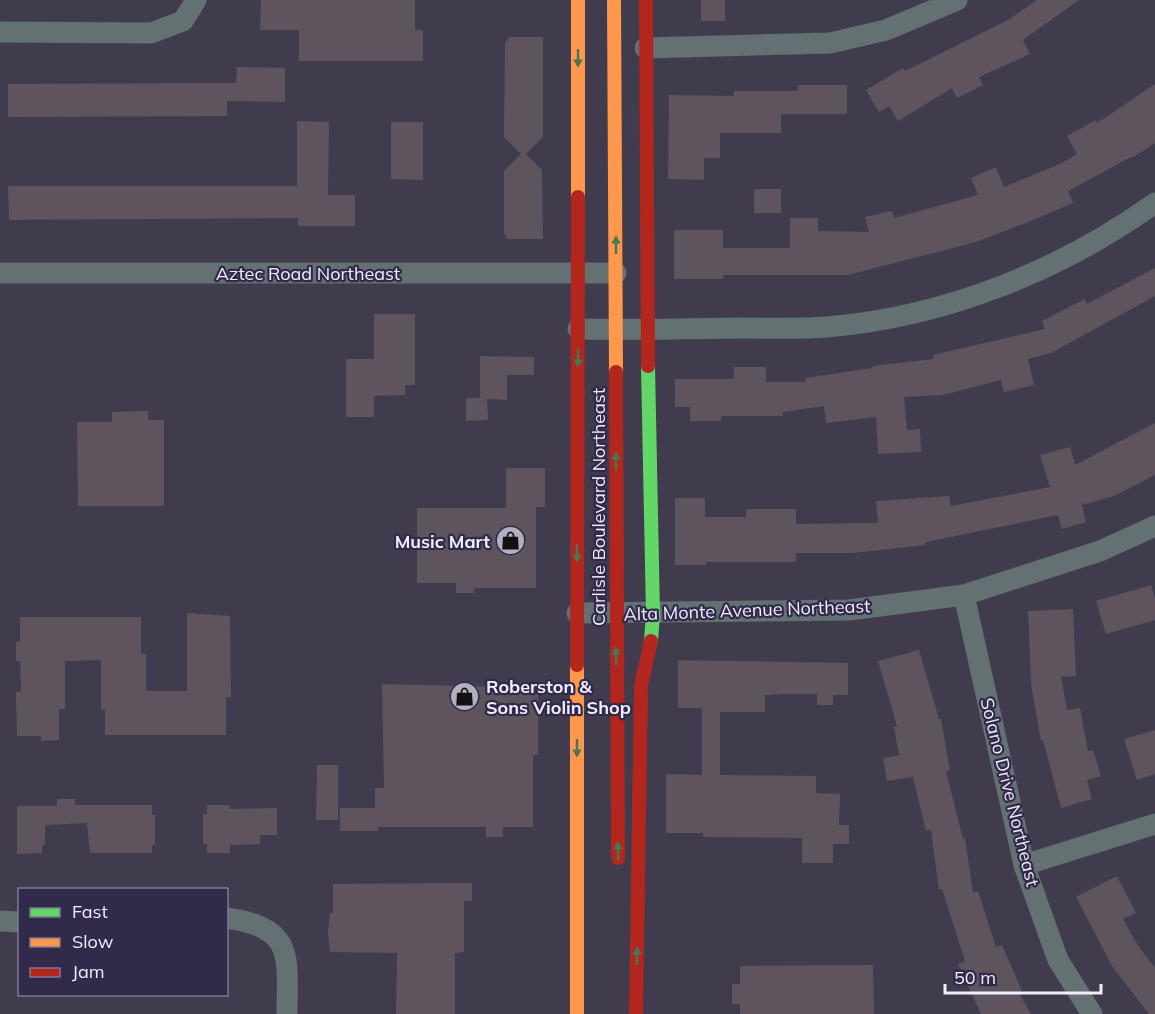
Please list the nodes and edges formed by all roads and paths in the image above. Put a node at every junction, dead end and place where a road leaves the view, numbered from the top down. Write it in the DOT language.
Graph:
graph roads {
  1 [pos="196,0"];
  2 [pos="578,0"];
  3 [pos="614,0"];
  4 [pos="646,0"];
  5 [pos="957,0"];
  6 [pos="0,32"];
  7 [pos="645,48"];
  8 [pos="1155,203"];
  9 [pos="0,273"];
  10 [pos="616,273"];
  11 [pos="578,274"];
  12 [pos="578,329"];
  13 [pos="647,329"];
  14 [pos="617,330"];
  15 [pos="1155,526"];
  16 [pos="964,595"];
  17 [pos="577,612"];
  18 [pos="616,614"];
  19 [pos="652,614"];
  20 [pos="1155,824"];
  21 [pos="1024,865"];
  22 [pos="618,867"];
  23 [pos="228,918"];
  24 [pos="0,921"];
  25 [pos="18,922"];
  26 [pos="287,1014"];
  27 [pos="577,1014"];
  28 [pos="636,1014"];
  29 [pos="1092,1014"];
  1 -- 6 [label="street"];
  2 -- 11 [label="main road, Carlisle Boulevard Northeast, one-way"];
  10 -- 3 [label="main road, Carlisle Boulevard Northeast, one-way"];
  4 -- 7 [label="main road"];
  5 -- 7 [label="street"];
  7 -- 13 [label="main road"];
  8 -- 13 [label="street"];
  9 -- 11 [label="street, Aztec Road Northeast"];
  10 -- 11 [label="street, Aztec Road Northeast"];
  10 -- 14 [label="main road, Carlisle Boulevard Northeast"];
  11 -- 12 [label="main road, Carlisle Boulevard Northeast"];
  12 -- 14 [label="street"];
  12 -- 17 [label="main road, Carlisle Boulevard Northeast, one-way"];
  13 -- 14 [label="street"];
  13 -- 19 [label="main road"];
  18 -- 14 [label="main road, Carlisle Boulevard Northeast, one-way"];
  15 -- 16 [label="street, Alta Monte Avenue Northeast"];
  16 -- 19 [label="street, Alta Monte Avenue Northeast"];
  16 -- 21 [label="street, Solano Drive Northeast"];
  17 -- 18 [label="street, Alta Monte Avenue Northeast"];
  17 -- 27 [label="main road, Carlisle Boulevard Northeast, one-way"];
  18 -- 19 [label="street, Alta Monte Avenue Northeast"];
  22 -- 18 [label="main road, Carlisle Boulevard Northeast, one-way"];
  28 -- 19 [label="main road, one-way"];
  20 -- 21 [label="street"];
  21 -- 29 [label="street, Solano Drive Northeast"];
  23 -- 26 [label="street"];
  24 -- 25 [label="street"];
}
